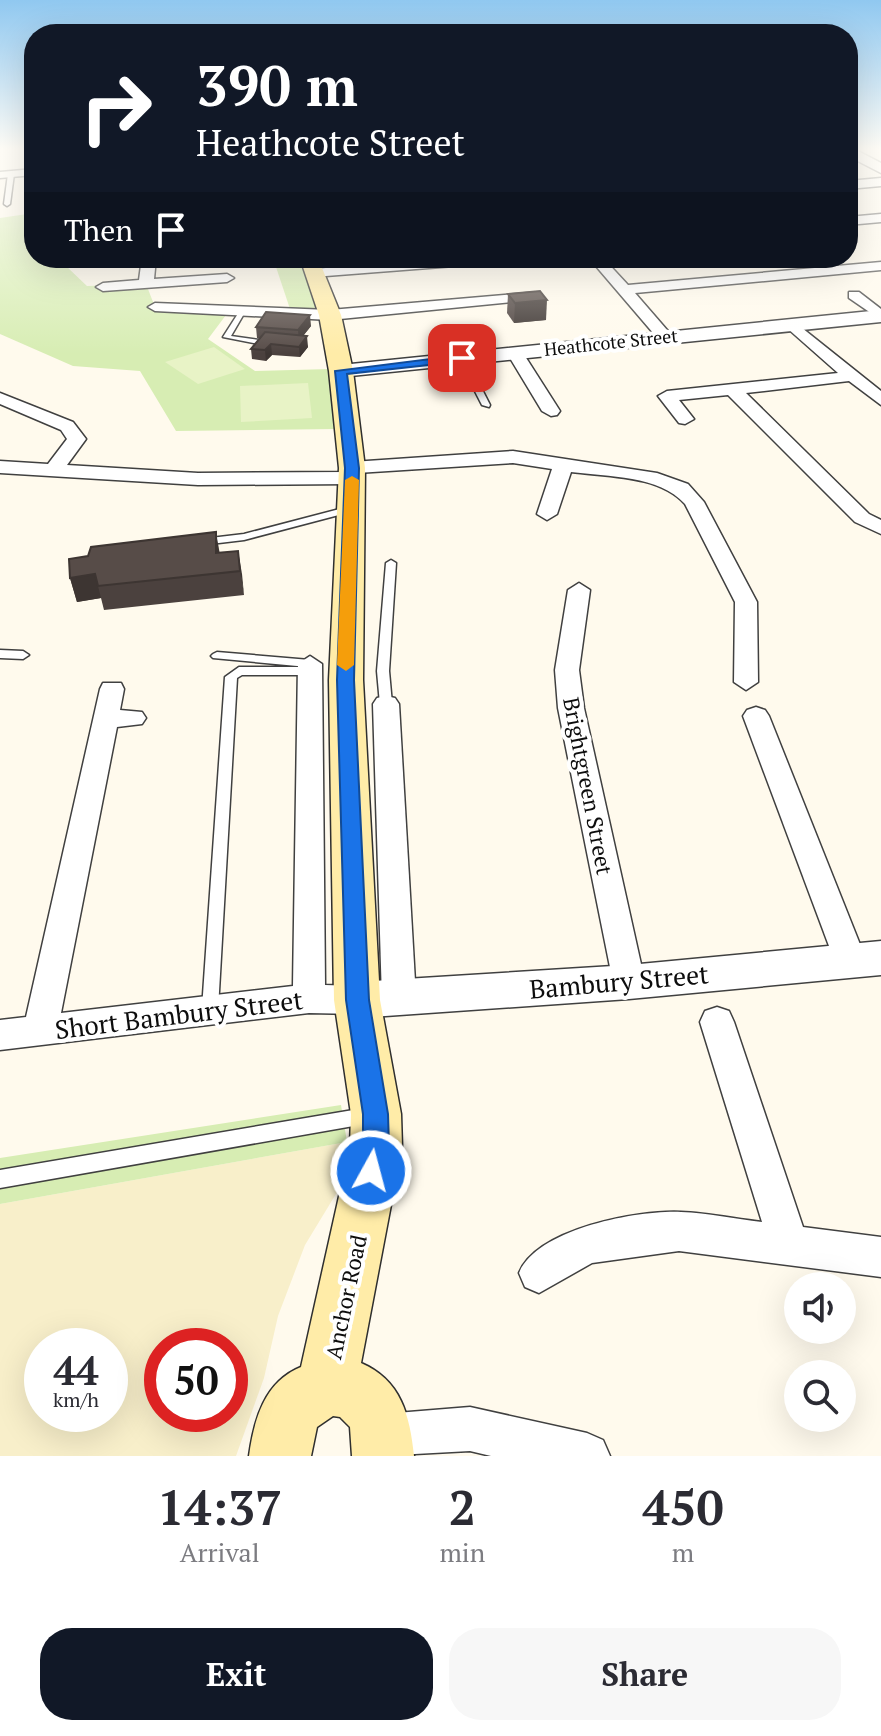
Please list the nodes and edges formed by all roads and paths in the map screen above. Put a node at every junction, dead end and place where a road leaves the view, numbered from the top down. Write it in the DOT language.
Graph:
graph roads {
  1 [pos="881,218"];
  2 [pos="858,220"];
  3 [pos="881,266"];
  4 [pos="148,268"];
  5 [pos="226,268"];
  6 [pos="312,268"];
  7 [pos="605,268"];
  8 [pos="227,278"];
  9 [pos="146,284"];
  10 [pos="103,287"];
  11 [pos="625,290"];
  12 [pos="854,295"];
  13 [pos="529,297"];
  14 [pos="155,307"];
  15 [pos="238,309"];
  16 [pos="330,315"];
  17 [pos="881,316"];
  18 [pos="792,325"];
  19 [pos="666,338"];
  20 [pos="256,342"];
  21 [pos="515,353"];
  22 [pos="462,358"];
  23 [pos="341,371"];
  24 [pos="853,376"];
  25 [pos="732,389"];
  26 [pos="0,398"];
  27 [pos="881,400"];
  28 [pos="486,405"];
  29 [pos="551,411"];
  30 [pos="685,419"];
  31 [pos="563,465"];
  32 [pos="0,467"];
  33 [pos="53,470"];
  34 [pos="351,485"];
  35 [pos="547,514"];
  36 [pos="881,528"];
  37 [pos="186,544"];
  38 [pos="391,563"];
  39 [pos="579,590"];
  40 [pos="0,654"];
  41 [pos="23,655"];
  42 [pos="217,656"];
  43 [pos="310,668"];
  44 [pos="746,682"];
  45 [pos="112,689"];
  46 [pos="386,704"];
  47 [pos="756,716"];
  48 [pos="866,960"];
  49 [pos="629,982"];
  50 [pos="355,999"];
  51 [pos="210,1009"];
  52 [pos="717,1022"];
  53 [pos="40,1031"];
  54 [pos="0,1035"];
  55 [pos="376,1114"];
  56 [pos="0,1179"];
  57 [pos="790,1248"];
  58 [pos="881,1257"];
  59 [pos="539,1273"];
  60 [pos="327,1385"];
  61 [pos="384,1446"];
  62 [pos="280,1456"];
  63 [pos="587,1456"];
  1 -- 2 [label="street"];
  3 -- 11 [label="street"];
  4 -- 9 [label="street"];
  5 -- 8 [label="street"];
  6 -- 16 [label="main road, Anchor Road"];
  7 -- 11 [label="street"];
  8 -- 9 [label="street"];
  8 -- 15 [label="street"];
  9 -- 10 [label="street"];
  11 -- 19 [label="street"];
  12 -- 17 [label="street"];
  13 -- 16 [label="street"];
  14 -- 15 [label="street"];
  15 -- 16 [label="street"];
  15 -- 20 [label="lane"];
  16 -- 23 [label="main road, Anchor Road"];
  17 -- 18 [label="street, Heathcote Street"];
  18 -- 19 [label="street, Heathcote Street"];
  18 -- 24 [label="street"];
  19 -- 21 [label="street, Heathcote Street"];
  21 -- 22 [label="street, Heathcote Street"];
  21 -- 29 [label="street"];
  22 -- 23 [label="street, Heathcote Street"];
  22 -- 28 [label="lane"];
  23 -- 34 [label="main road, Anchor Road"];
  24 -- 25 [label="street"];
  24 -- 27 [label="street"];
  25 -- 30 [label="street"];
  25 -- 36 [label="street"];
  26 -- 33 [label="street"];
  31 -- 34 [label="street"];
  31 -- 35 [label="street"];
  31 -- 44 [label="street"];
  32 -- 33 [label="street"];
  33 -- 34 [label="street"];
  34 -- 37 [label="lane"];
  34 -- 50 [label="main road, Anchor Road"];
  38 -- 46 [label="lane"];
  39 -- 49 [label="street, Brightgreen Street"];
  40 -- 41 [label="lane"];
  42 -- 43 [label="lane"];
  43 -- 50 [label="street"];
  43 -- 51 [label="lane"];
  45 -- 53 [label="street"];
  46 -- 50 [label="street"];
  47 -- 48 [label="street"];
  48 -- 49 [label="street, Bambury Street"];
  49 -- 50 [label="street, Bambury Street"];
  50 -- 51 [label="street, Short Bambury Street"];
  50 -- 55 [label="main road, Anchor Road"];
  51 -- 53 [label="street, Short Bambury Street"];
  52 -- 57 [label="street"];
  53 -- 54 [label="street, Short Bambury Street"];
  55 -- 56 [label="lane"];
  55 -- 60 [label="main road, Anchor Road"];
  57 -- 58 [label="street"];
  57 -- 59 [label="street"];
  60 -- 61 [label="main road, Anchor Road"];
  60 -- 62 [label="main road, Anchor Road"];
  61 -- 63 [label="street"];
}
